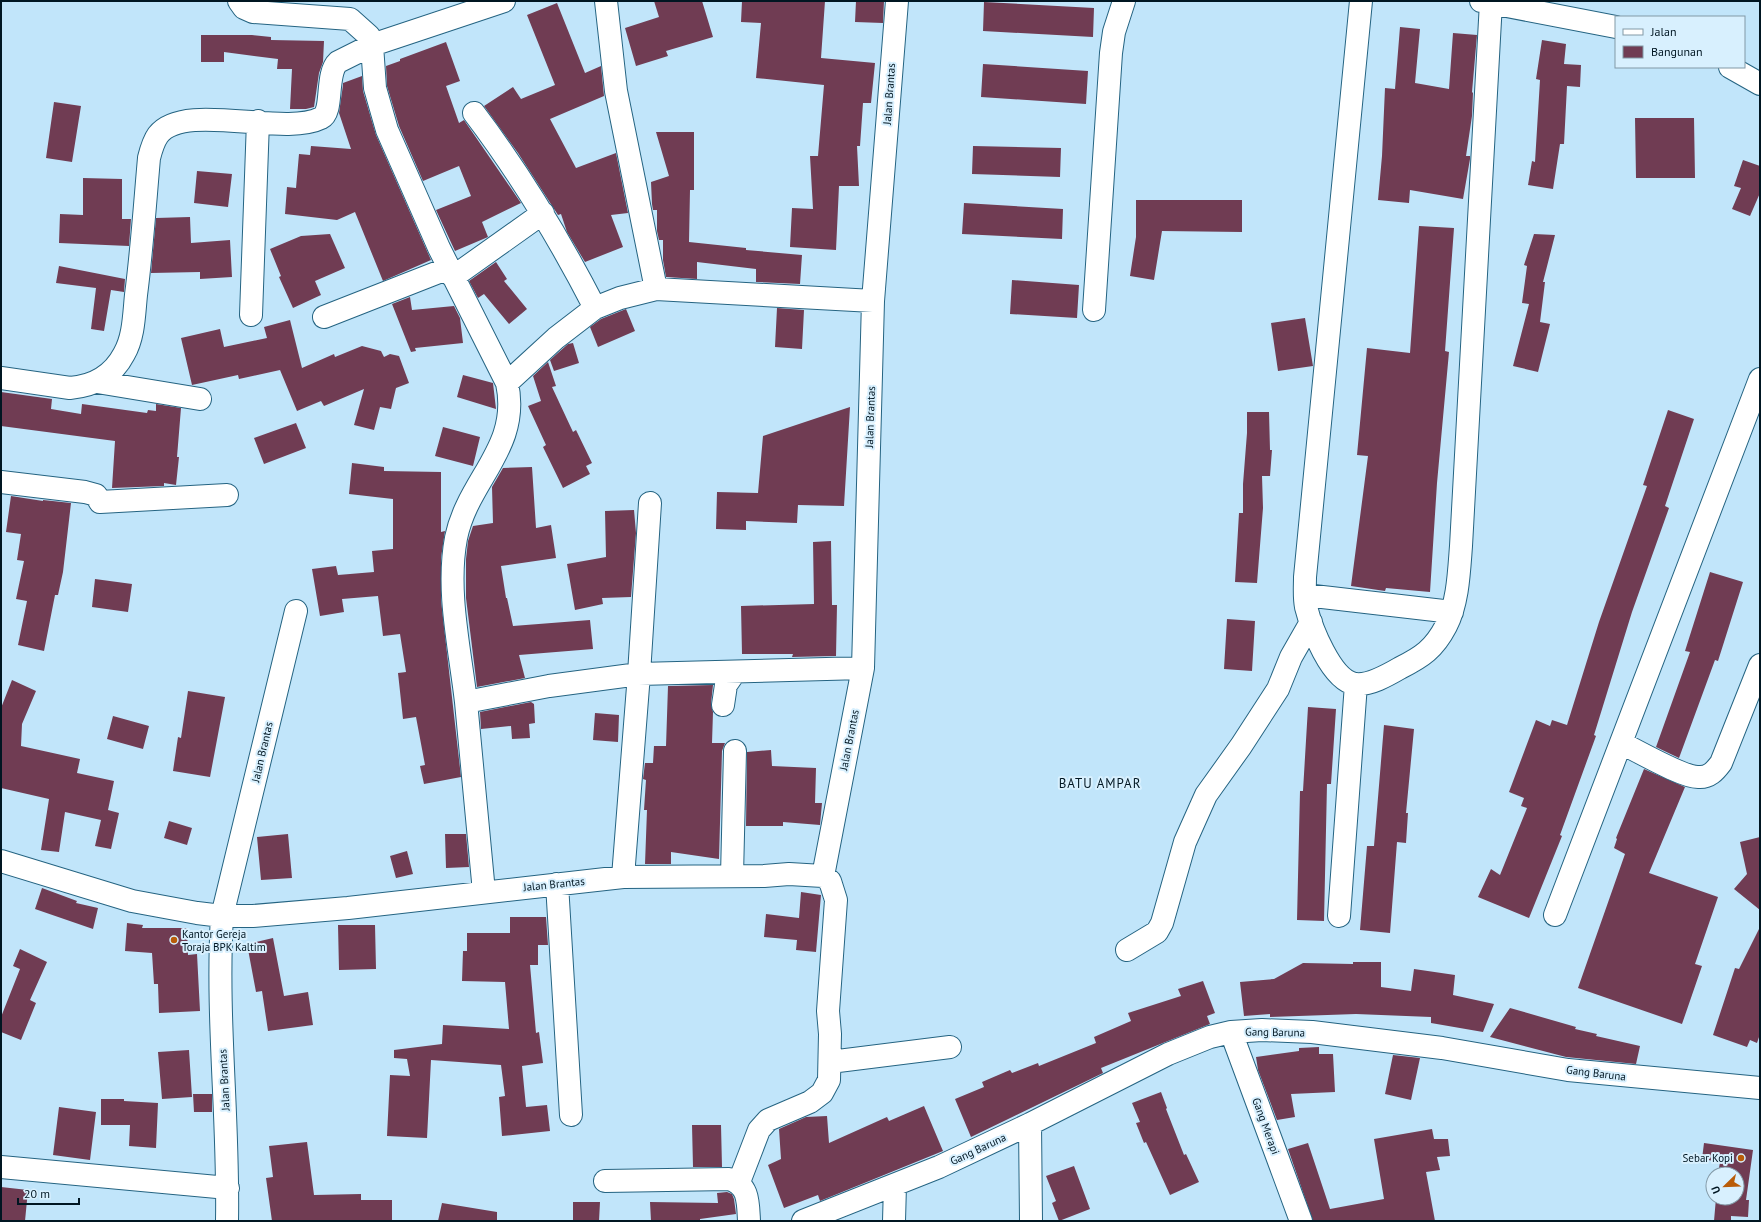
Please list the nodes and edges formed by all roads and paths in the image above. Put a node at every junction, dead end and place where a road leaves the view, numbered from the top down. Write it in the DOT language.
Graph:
graph roads {
  1 [pos="239,1"];
  2 [pos="504,1"];
  3 [pos="606,1"];
  4 [pos="897,1"];
  5 [pos="1124,1"];
  6 [pos="1361,1"];
  7 [pos="1486,2"];
  8 [pos="1615,28"];
  9 [pos="372,45"];
  10 [pos="1732,68"];
  11 [pos="1760,84"];
  12 [pos="474,113"];
  13 [pos="258,121"];
  14 [pos="543,213"];
  15 [pos="451,272"];
  16 [pos="656,289"];
  17 [pos="873,301"];
  18 [pos="596,308"];
  19 [pos="1094,310"];
  20 [pos="252,315"];
  21 [pos="324,317"];
  22 [pos="1,378"];
  23 [pos="1760,379"];
  24 [pos="97,382"];
  25 [pos="507,383"];
  26 [pos="200,399"];
  27 [pos="1,482"];
  28 [pos="227,495"];
  29 [pos="650,504"];
  30 [pos="1305,595"];
  31 [pos="296,611"];
  32 [pos="1452,612"];
  33 [pos="1311,622"];
  34 [pos="1760,665"];
  35 [pos="863,668"];
  36 [pos="734,672"];
  37 [pos="639,674"];
  38 [pos="1356,684"];
  39 [pos="466,702"];
  40 [pos="723,705"];
  41 [pos="1621,743"];
  42 [pos="735,750"];
  43 [pos="1,861"];
  44 [pos="732,876"];
  45 [pos="823,876"];
  46 [pos="623,877"];
  47 [pos="557,884"];
  48 [pos="484,892"];
  49 [pos="1555,915"];
  50 [pos="222,916"];
  51 [pos="1339,916"];
  52 [pos="1127,950"];
  53 [pos="1231,1032"];
  54 [pos="950,1048"];
  55 [pos="830,1062"];
  56 [pos="1760,1088"];
  57 [pos="571,1115"];
  58 [pos="1030,1124"];
  59 [pos="1,1167"];
  60 [pos="605,1181"];
  61 [pos="739,1182"];
  62 [pos="895,1185"];
  63 [pos="228,1188"];
  64 [pos="227,1221"];
  65 [pos="749,1221"];
  66 [pos="804,1221"];
  67 [pos="894,1221"];
  68 [pos="1032,1221"];
  69 [pos="1300,1221"];
  1 -- 9 [label="street"];
  2 -- 9 [label="street"];
  3 -- 16 [label="street"];
  4 -- 17 [label="street, Jalan Brantas"];
  5 -- 19 [label="street"];
  6 -- 30 [label="street"];
  7 -- 8 [label="street"];
  7 -- 32 [label="street"];
  9 -- 13 [label="street"];
  9 -- 15 [label="street"];
  10 -- 11 [label="street"];
  12 -- 14 [label="street"];
  13 -- 20 [label="street"];
  13 -- 24 [label="street"];
  14 -- 15 [label="street"];
  14 -- 18 [label="street"];
  15 -- 21 [label="street"];
  15 -- 25 [label="street"];
  16 -- 17 [label="street"];
  16 -- 18 [label="street"];
  17 -- 35 [label="street, Jalan Brantas"];
  18 -- 25 [label="street"];
  22 -- 24 [label="street"];
  23 -- 41 [label="street"];
  24 -- 26 [label="street"];
  25 -- 39 [label="street"];
  27 -- 28 [label="street"];
  29 -- 37 [label="street"];
  30 -- 32 [label="street"];
  30 -- 33 [label="street"];
  31 -- 50 [label="street, Jalan Brantas"];
  32 -- 38 [label="street"];
  33 -- 38 [label="street"];
  33 -- 52 [label="street"];
  34 -- 41 [label="street"];
  35 -- 36 [label="street"];
  35 -- 45 [label="street, Jalan Brantas"];
  36 -- 37 [label="street"];
  36 -- 40 [label="street"];
  37 -- 39 [label="street"];
  37 -- 46 [label="street"];
  38 -- 51 [label="street"];
  39 -- 48 [label="street"];
  41 -- 49 [label="street"];
  42 -- 44 [label="street"];
  43 -- 50 [label="street, Jalan Brantas"];
  44 -- 45 [label="street, Jalan Brantas"];
  44 -- 46 [label="street, Jalan Brantas"];
  45 -- 55 [label="street"];
  46 -- 47 [label="street, Jalan Brantas"];
  47 -- 48 [label="street, Jalan Brantas"];
  47 -- 57 [label="street"];
  48 -- 50 [label="street, Jalan Brantas"];
  50 -- 63 [label="street, Jalan Brantas"];
  53 -- 56 [label="street, Gang Baruna"];
  53 -- 58 [label="street, Gang Baruna"];
  53 -- 69 [label="street, Gang Merapi"];
  54 -- 55 [label="street"];
  55 -- 61 [label="street"];
  58 -- 62 [label="street, Gang Baruna"];
  58 -- 68 [label="street"];
  59 -- 63 [label="street"];
  60 -- 61 [label="street"];
  61 -- 65 [label="street"];
  62 -- 66 [label="street, Gang Baruna"];
  62 -- 67 [label="street"];
  63 -- 64 [label="street, Jalan Brantas"];
}
